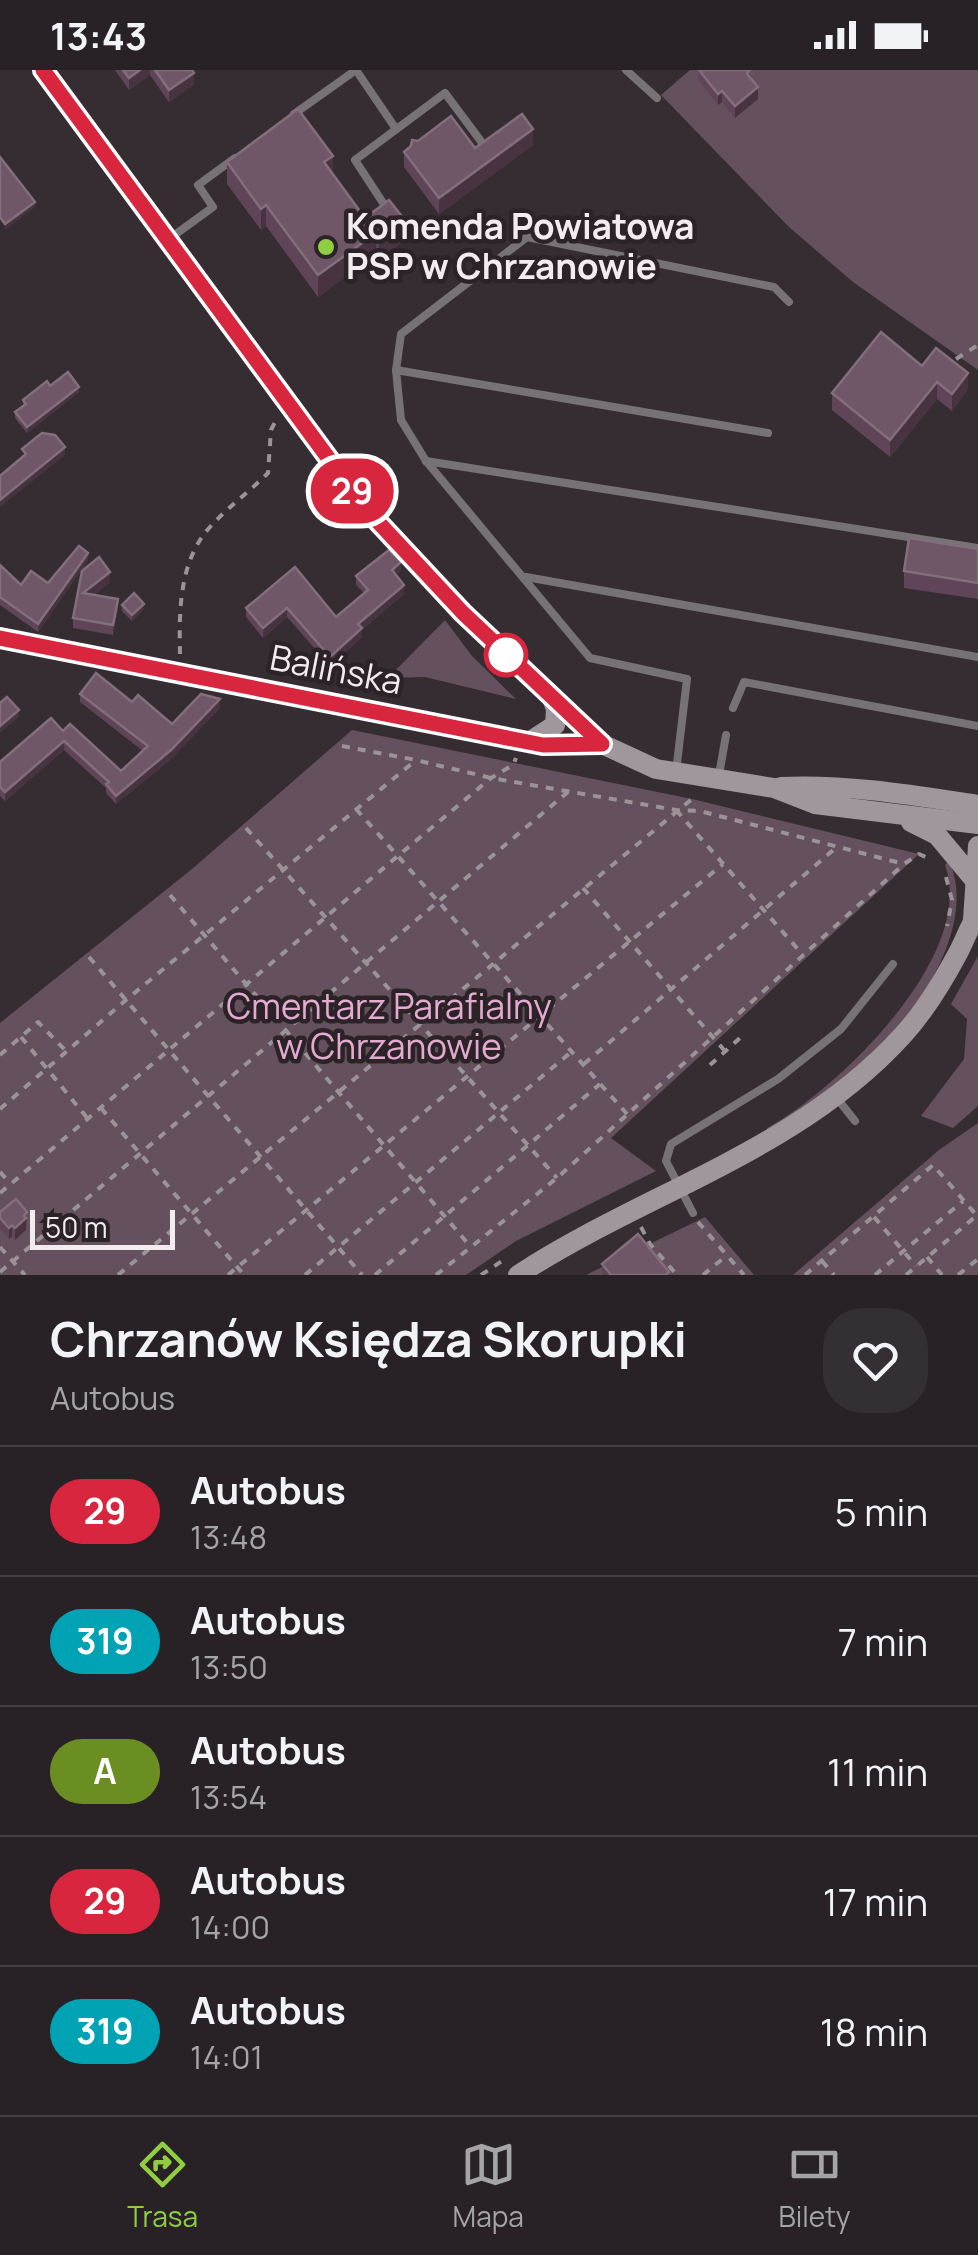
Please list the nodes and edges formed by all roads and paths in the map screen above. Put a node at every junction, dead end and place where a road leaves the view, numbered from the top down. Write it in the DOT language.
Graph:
graph roads {
  1 [pos="43,70"];
  2 [pos="626,70"];
  3 [pos="656,98"];
  4 [pos="286,120"];
  5 [pos="396,129"];
  6 [pos="483,144"];
  7 [pos="242,152"];
  8 [pos="387,209"];
  9 [pos="166,241"];
  10 [pos="789,302"];
  11 [pos="978,345"];
  12 [pos="956,359"];
  13 [pos="396,370"];
  14 [pos="279,413"];
  15 [pos="768,433"];
  16 [pos="426,461"];
  17 [pos="978,548"];
  18 [pos="526,578"];
  19 [pos="0,638"];
  20 [pos="978,657"];
  21 [pos="182,674"];
  22 [pos="552,698"];
  23 [pos="733,708"];
  24 [pos="978,726"];
  25 [pos="726,735"];
  26 [pos="602,744"];
  27 [pos="342,746"];
  28 [pos="524,748"];
  29 [pos="416,760"];
  30 [pos="676,772"];
  31 [pos="491,778"];
  32 [pos="718,778"];
  33 [pos="774,788"];
  34 [pos="694,789"];
  35 [pos="569,791"];
  36 [pos="978,805"];
  37 [pos="356,808"];
  38 [pos="676,810"];
  39 [pos="890,814"];
  40 [pos="978,824"];
  41 [pos="246,828"];
  42 [pos="838,846"];
  43 [pos="978,847"];
  44 [pos="399,855"];
  45 [pos="722,864"];
  46 [pos="904,864"];
  47 [pos="940,864"];
  48 [pos="284,871"];
  49 [pos="974,878"];
  50 [pos="583,888"];
  51 [pos="170,895"];
  52 [pos="440,901"];
  53 [pos="765,910"];
  54 [pos="976,916"];
  55 [pos="326,917"];
  56 [pos="204,934"];
  57 [pos="630,942"];
  58 [pos="803,956"];
  59 [pos="90,957"];
  60 [pos="367,963"];
  61 [pos="494,964"];
  62 [pos="893,964"];
  63 [pos="248,984"];
  64 [pos="670,989"];
  65 [pos="126,1000"];
  66 [pos="542,1016"];
  67 [pos="418,1024"];
  68 [pos="288,1032"];
  69 [pos="21,1036"];
  70 [pos="713,1038"];
  71 [pos="740,1038"];
  72 [pos="168,1049"];
  73 [pos="724,1050"];
  74 [pos="66,1052"];
  75 [pos="570,1053"];
  76 [pos="0,1055"];
  77 [pos="710,1065"];
  78 [pos="582,1066"];
  79 [pos="47,1068"];
  80 [pos="468,1078"];
  81 [pos="600,1084"];
  82 [pos="341,1091"];
  83 [pos="210,1097"];
  84 [pos="836,1097"];
  85 [pos="101,1108"];
  86 [pos="0,1109"];
  87 [pos="500,1112"];
  88 [pos="627,1114"];
  89 [pos="88,1119"];
  90 [pos="855,1121"];
  91 [pos="528,1144"];
  92 [pos="387,1146"];
  93 [pos="141,1154"];
  94 [pos="262,1155"];
  95 [pos="0,1172"];
  96 [pos="557,1178"];
  97 [pos="418,1182"];
  98 [pos="11,1184"];
  99 [pos="680,1188"];
  100 [pos="0,1193"];
  101 [pos="964,1200"];
  102 [pos="308,1210"];
  103 [pos="693,1213"];
  104 [pos="191,1214"];
  105 [pos="445,1216"];
  106 [pos="873,1216"];
  107 [pos="977,1216"];
  108 [pos="640,1226"];
  109 [pos="470,1246"];
  110 [pos="0,1247"];
  111 [pos="339,1247"];
  112 [pos="903,1252"];
  113 [pos="726,1256"];
  114 [pos="927,1258"];
  115 [pos="978,1259"];
  116 [pos="13,1261"];
  117 [pos="822,1261"];
  118 [pos="916,1266"];
  119 [pos="238,1268"];
  120 [pos="0,1272"];
  121 [pos="25,1275"];
  122 [pos="118,1275"];
  123 [pos="228,1275"];
  124 [pos="244,1275"];
  125 [pos="305,1275"];
  126 [pos="362,1275"];
  127 [pos="375,1275"];
  128 [pos="436,1275"];
  129 [pos="518,1275"];
  130 [pos="677,1275"];
  131 [pos="704,1275"];
  132 [pos="744,1275"];
  133 [pos="806,1275"];
  134 [pos="834,1275"];
  135 [pos="876,1275"];
  136 [pos="906,1275"];
  137 [pos="942,1275"];
  138 [pos="958,1275"];
  1 -- 9 [label="main road"];
  2 -- 3 [label="lane"];
  4 -- 5 [label="lane"];
  5 -- 6 [label="lane"];
  5 -- 8 [label="lane"];
  7 -- 9 [label="lane"];
  9 -- 22 [label="main road"];
  10 -- 13 [label="lane"];
  11 -- 12 [label="path"];
  13 -- 15 [label="lane"];
  13 -- 16 [label="lane"];
  14 -- 21 [label="path"];
  16 -- 17 [label="lane"];
  16 -- 18 [label="lane"];
  18 -- 20 [label="lane"];
  18 -- 30 [label="lane"];
  19 -- 21 [label="main road, Balińska"];
  21 -- 28 [label="main road, Balińska"];
  22 -- 26 [label="main road"];
  22 -- 28 [label="main road"];
  23 -- 24 [label="lane"];
  25 -- 32 [label="lane"];
  26 -- 28 [label="main road, Balińska"];
  26 -- 30 [label="main road, Balińska"];
  27 -- 29 [label="path"];
  28 -- 31 [label="path"];
  29 -- 31 [label="path"];
  29 -- 37 [label="path"];
  30 -- 32 [label="main road, Balińska"];
  31 -- 35 [label="path"];
  31 -- 44 [label="path"];
  32 -- 33 [label="main road, Balińska"];
  33 -- 36 [label="main road, Balińska"];
  33 -- 39 [label="main road, Balińska"];
  34 -- 38 [label="path"];
  35 -- 38 [label="path"];
  35 -- 52 [label="path"];
  37 -- 44 [label="path"];
  37 -- 48 [label="path"];
  38 -- 42 [label="path"];
  38 -- 45 [label="path"];
  38 -- 50 [label="path"];
  39 -- 40 [label="main road, Balińska"];
  39 -- 49 [label="main road"];
  41 -- 48 [label="path"];
  42 -- 46 [label="path"];
  42 -- 53 [label="path"];
  43 -- 49 [label="main road"];
  44 -- 52 [label="path"];
  44 -- 55 [label="path"];
  45 -- 53 [label="path"];
  45 -- 57 [label="path"];
  46 -- 47 [label="path"];
  46 -- 58 [label="path"];
  48 -- 55 [label="path"];
  48 -- 56 [label="path"];
  49 -- 54 [label="main road"];
  50 -- 57 [label="path"];
  50 -- 61 [label="path"];
  51 -- 56 [label="path"];
  52 -- 60 [label="path"];
  52 -- 61 [label="path"];
  53 -- 58 [label="path"];
  53 -- 64 [label="path"];
  54 -- 84 [label="main road"];
  55 -- 60 [label="path"];
  55 -- 63 [label="path"];
  56 -- 63 [label="path"];
  56 -- 65 [label="path"];
  57 -- 64 [label="path"];
  57 -- 66 [label="path"];
  58 -- 70 [label="path"];
  59 -- 65 [label="path"];
  60 -- 67 [label="path"];
  60 -- 68 [label="path"];
  61 -- 66 [label="path"];
  61 -- 67 [label="path"];
  62 -- 99 [label="lane"];
  63 -- 68 [label="path"];
  63 -- 72 [label="path"];
  64 -- 70 [label="path"];
  64 -- 78 [label="path"];
  65 -- 72 [label="path"];
  65 -- 74 [label="path"];
  66 -- 75 [label="path"];
  66 -- 80 [label="path"];
  67 -- 80 [label="path"];
  67 -- 82 [label="path"];
  68 -- 82 [label="path"];
  68 -- 83 [label="path"];
  69 -- 74 [label="path"];
  69 -- 76 [label="path"];
  69 -- 79 [label="path"];
  70 -- 73 [label="path"];
  70 -- 88 [label="path"];
  71 -- 73 [label="path"];
  72 -- 83 [label="path"];
  72 -- 85 [label="path"];
  73 -- 77 [label="path"];
  74 -- 79 [label="path"];
  75 -- 78 [label="path"];
  75 -- 87 [label="path"];
  78 -- 81 [label="path"];
  79 -- 86 [label="path"];
  79 -- 89 [label="path"];
  80 -- 87 [label="path"];
  80 -- 92 [label="path"];
  81 -- 88 [label="path"];
  81 -- 91 [label="path"];
  82 -- 92 [label="path"];
  82 -- 94 [label="path"];
  83 -- 93 [label="path"];
  83 -- 94 [label="path"];
  84 -- 90 [label="lane"];
  84 -- 99 [label="main road"];
  85 -- 89 [label="path"];
  85 -- 93 [label="path"];
  87 -- 91 [label="path"];
  87 -- 97 [label="path"];
  88 -- 96 [label="path"];
  89 -- 98 [label="path"];
  91 -- 96 [label="path"];
  91 -- 105 [label="path"];
  92 -- 97 [label="path"];
  92 -- 102 [label="path"];
  93 -- 104 [label="path"];
  93 -- 116 [label="path"];
  94 -- 102 [label="path"];
  94 -- 104 [label="path"];
  95 -- 98 [label="path"];
  96 -- 109 [label="path"];
  97 -- 105 [label="path"];
  97 -- 111 [label="path"];
  98 -- 100 [label="path"];
  99 -- 103 [label="lane"];
  99 -- 129 [label="main road"];
  101 -- 106 [label="path"];
  101 -- 107 [label="path"];
  101 -- 112 [label="path"];
  102 -- 111 [label="path"];
  102 -- 119 [label="path"];
  103 -- 113 [label="path"];
  104 -- 119 [label="path"];
  104 -- 122 [label="path"];
  105 -- 109 [label="path"];
  105 -- 127 [label="path"];
  106 -- 112 [label="path"];
  106 -- 117 [label="path"];
  107 -- 114 [label="path"];
  108 -- 130 [label="path"];
  109 -- 128 [label="path"];
  110 -- 116 [label="path"];
  111 -- 125 [label="path"];
  111 -- 126 [label="path"];
  112 -- 118 [label="path"];
  112 -- 135 [label="path"];
  113 -- 131 [label="path"];
  113 -- 132 [label="path"];
  114 -- 118 [label="path"];
  114 -- 137 [label="path"];
  115 -- 138 [label="path"];
  116 -- 120 [label="path"];
  116 -- 121 [label="path"];
  117 -- 133 [label="path"];
  117 -- 134 [label="path"];
  118 -- 136 [label="path"];
  119 -- 123 [label="path"];
  119 -- 124 [label="path"];
}
